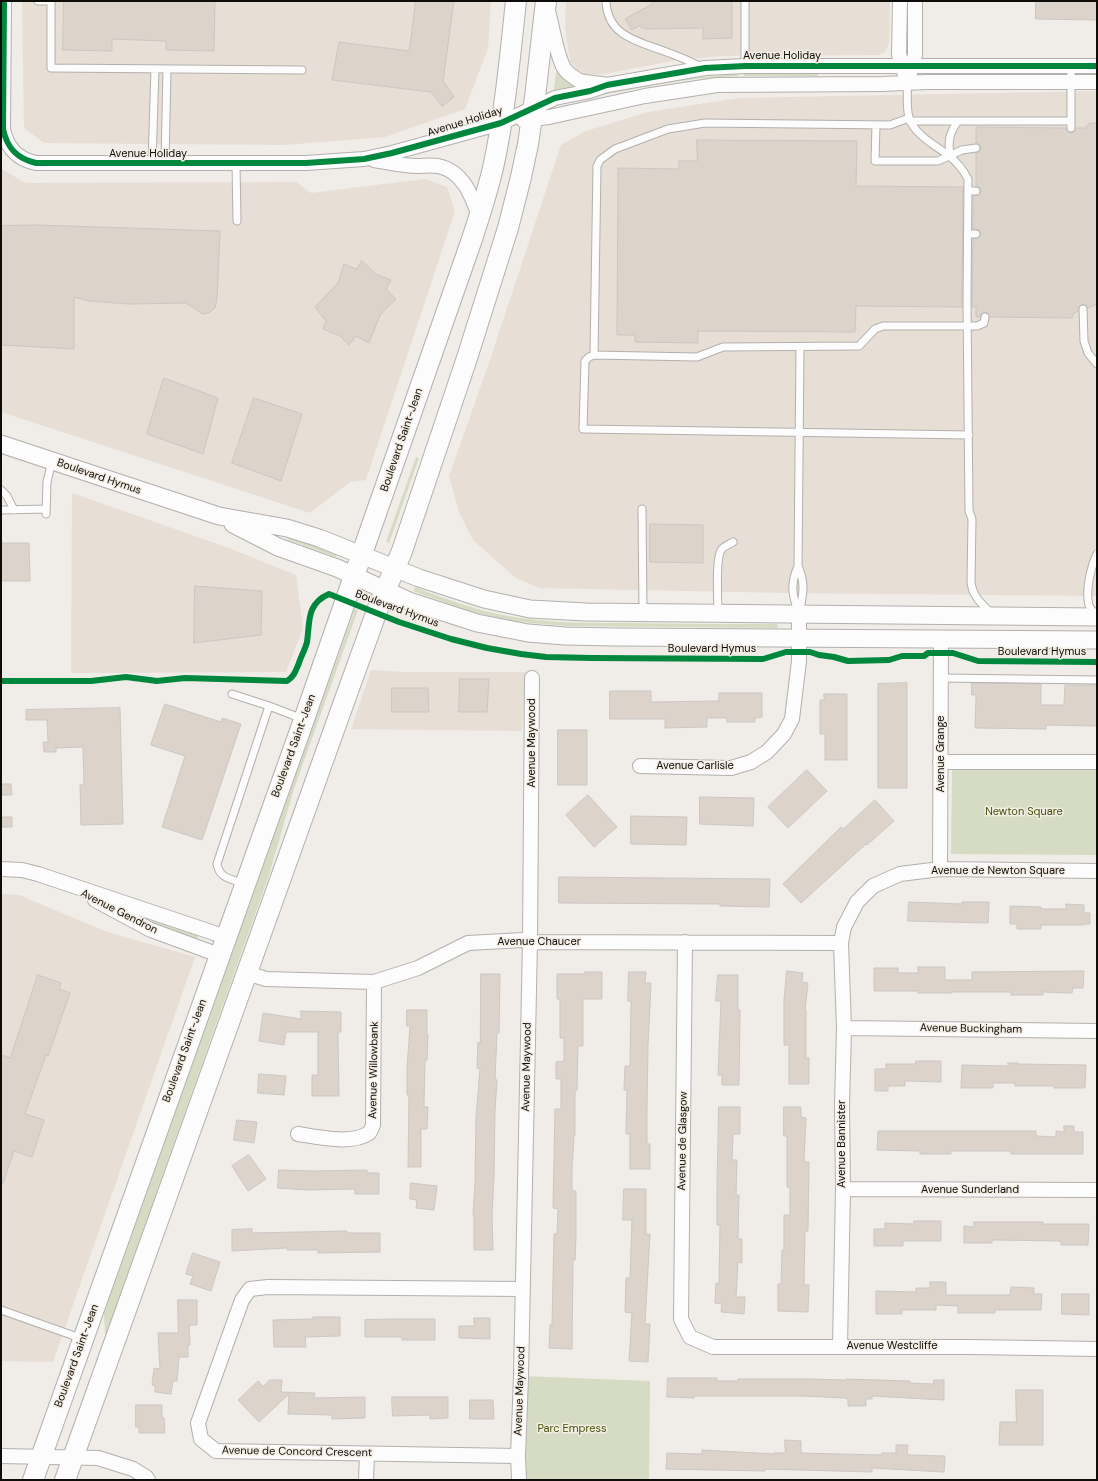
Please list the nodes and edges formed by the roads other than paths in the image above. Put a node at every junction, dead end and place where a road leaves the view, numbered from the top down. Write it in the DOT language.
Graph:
graph roads {
  1 [pos="4,1"];
  2 [pos="38,1"];
  3 [pos="51,1"];
  4 [pos="516,1"];
  5 [pos="546,1"];
  6 [pos="606,1"];
  7 [pos="745,1"];
  8 [pos="900,1"];
  9 [pos="916,1"];
  10 [pos="745,66"];
  11 [pos="907,66"];
  12 [pos="1071,66"];
  13 [pos="1097,66"];
  14 [pos="156,68"];
  15 [pos="705,68"];
  16 [pos="167,69"];
  17 [pos="302,70"];
  18 [pos="1070,82"];
  19 [pos="1097,82"];
  20 [pos="907,83"];
  21 [pos="607,85"];
  22 [pos="532,113"];
  23 [pos="909,120"];
  24 [pos="958,121"];
  25 [pos="501,123"];
  26 [pos="876,125"];
  27 [pos="976,148"];
  28 [pos="950,156"];
  29 [pos="364,159"];
  30 [pos="159,163"];
  31 [pos="236,164"];
  32 [pos="968,191"];
  33 [pos="976,191"];
  34 [pos="479,216"];
  35 [pos="237,221"];
  36 [pos="968,234"];
  37 [pos="976,234"];
  38 [pos="1083,309"];
  39 [pos="985,317"];
  40 [pos="968,326"];
  41 [pos="800,347"];
  42 [pos="594,354"];
  43 [pos="1097,364"];
  44 [pos="800,432"];
  45 [pos="969,435"];
  46 [pos="1,444"];
  47 [pos="52,461"];
  48 [pos="1,490"];
  49 [pos="642,509"];
  50 [pos="1,510"];
  51 [pos="14,510"];
  52 [pos="219,516"];
  53 [pos="733,542"];
  54 [pos="362,554"];
  55 [pos="1097,554"];
  56 [pos="395,568"];
  57 [pos="354,576"];
  58 [pos="386,590"];
  59 [pos="642,613"];
  60 [pos="718,614"];
  61 [pos="799,614"];
  62 [pos="1096,615"];
  63 [pos="994,616"];
  64 [pos="798,638"];
  65 [pos="941,640"];
  66 [pos="1096,640"];
  67 [pos="532,678"];
  68 [pos="941,678"];
  69 [pos="1097,680"];
  70 [pos="232,694"];
  71 [pos="269,706"];
  72 [pos="304,719"];
  73 [pos="940,762"];
  74 [pos="1097,762"];
  75 [pos="640,766"];
  76 [pos="1,869"];
  77 [pos="940,869"];
  78 [pos="1097,871"];
  79 [pos="64,884"];
  80 [pos="244,884"];
  81 [pos="530,942"];
  82 [pos="685,942"];
  83 [pos="841,943"];
  84 [pos="222,946"];
  85 [pos="247,974"];
  86 [pos="374,982"];
  87 [pos="844,1028"];
  88 [pos="1097,1031"];
  89 [pos="298,1134"];
  90 [pos="843,1189"];
  91 [pos="1097,1190"];
  92 [pos="522,1289"];
  93 [pos="1,1310"];
  94 [pos="690,1337"];
  95 [pos="83,1339"];
  96 [pos="840,1346"];
  97 [pos="1097,1349"];
  98 [pos="367,1454"];
  99 [pos="1,1456"];
  100 [pos="518,1456"];
  101 [pos="41,1457"];
  102 [pos="74,1457"];
  103 [pos="33,1480"];
  104 [pos="65,1480"];
  105 [pos="148,1480"];
  106 [pos="366,1480"];
  107 [pos="519,1480"];
  1 -- 30 [label="street, Avenue Holiday"];
  2 -- 3 [label="lane"];
  3 -- 14 [label="lane"];
  4 -- 25 [label="main road, Boulevard Saint-Jean"];
  5 -- 21 [label="street"];
  5 -- 22 [label="main road"];
  6 -- 15 [label="lane"];
  7 -- 10 [label="lane"];
  8 -- 11 [label="street"];
  9 -- 11 [label="street"];
  10 -- 11 [label="street, Avenue Holiday"];
  10 -- 15 [label="street, Avenue Holiday"];
  11 -- 12 [label="street, Avenue Holiday"];
  11 -- 20 [label="street"];
  12 -- 13 [label="street, Avenue Holiday"];
  12 -- 18 [label="lane"];
  14 -- 16 [label="lane"];
  14 -- 30 [label="lane"];
  15 -- 21 [label="street, Avenue Holiday"];
  16 -- 17 [label="lane"];
  16 -- 30 [label="lane"];
  18 -- 19 [label="street, Avenue Holiday"];
  18 -- 20 [label="street, Avenue Holiday"];
  18 -- 24 [label="lane"];
  20 -- 22 [label="street, Avenue Holiday"];
  20 -- 23 [label="lane"];
  21 -- 22 [label="street, Avenue Holiday"];
  22 -- 25 [label="street, Avenue Holiday"];
  22 -- 56 [label="main road"];
  23 -- 24 [label="lane"];
  23 -- 26 [label="lane"];
  23 -- 28 [label="lane"];
  24 -- 28 [label="lane"];
  25 -- 29 [label="street, Avenue Holiday"];
  25 -- 34 [label="main road, Boulevard Saint-Jean"];
  26 -- 28 [label="lane"];
  26 -- 42 [label="lane"];
  27 -- 28 [label="lane"];
  28 -- 32 [label="lane"];
  29 -- 31 [label="street, Avenue Holiday"];
  29 -- 34 [label="street"];
  30 -- 31 [label="street, Avenue Holiday"];
  31 -- 35 [label="lane"];
  32 -- 33 [label="lane"];
  32 -- 36 [label="lane"];
  34 -- 54 [label="main road, Boulevard Saint-Jean"];
  36 -- 37 [label="lane"];
  36 -- 40 [label="lane"];
  38 -- 43 [label="lane"];
  39 -- 40 [label="lane"];
  40 -- 41 [label="lane"];
  40 -- 45 [label="lane"];
  41 -- 42 [label="lane"];
  41 -- 44 [label="lane"];
  42 -- 44 [label="lane"];
  44 -- 45 [label="lane"];
  44 -- 61 [label="lane"];
  45 -- 63 [label="lane"];
  46 -- 47 [label="street, Boulevard Hymus"];
  47 -- 51 [label="lane"];
  47 -- 52 [label="street, Boulevard Hymus"];
  48 -- 51 [label="lane"];
  49 -- 59 [label="lane"];
  50 -- 51 [label="lane"];
  52 -- 54 [label="street, Boulevard Hymus"];
  52 -- 57 [label="street, Boulevard Hymus"];
  53 -- 60 [label="lane"];
  54 -- 56 [label="street, Boulevard Hymus"];
  54 -- 57 [label="main road, Boulevard Saint-Jean"];
  55 -- 62 [label="lane"];
  56 -- 58 [label="main road"];
  56 -- 59 [label="street, Boulevard Hymus"];
  57 -- 58 [label="street, Boulevard Hymus"];
  57 -- 72 [label="main road, Boulevard Saint-Jean"];
  58 -- 64 [label="street, Boulevard Hymus"];
  58 -- 85 [label="main road"];
  59 -- 60 [label="street, Boulevard Hymus"];
  60 -- 61 [label="street, Boulevard Hymus"];
  61 -- 63 [label="street, Boulevard Hymus"];
  61 -- 64 [label="street, Avenue Carlisle"];
  62 -- 63 [label="street, Boulevard Hymus"];
  62 -- 66 [label="street"];
  64 -- 65 [label="street, Boulevard Hymus"];
  64 -- 75 [label="street, Avenue Carlisle"];
  65 -- 66 [label="street, Boulevard Hymus"];
  65 -- 68 [label="street, Avenue Grange"];
  67 -- 81 [label="street, Avenue Maywood"];
  68 -- 69 [label="lane"];
  68 -- 73 [label="street, Avenue Grange"];
  70 -- 71 [label="lane"];
  71 -- 72 [label="lane"];
  71 -- 80 [label="lane"];
  72 -- 80 [label="main road, Boulevard Saint-Jean"];
  73 -- 74 [label="street"];
  73 -- 77 [label="street, Avenue Grange"];
  76 -- 79 [label="street, Avenue Gendron"];
  77 -- 78 [label="street, Avenue de Newton Square"];
  77 -- 83 [label="street, Avenue de Newton Square"];
  79 -- 84 [label="street, Avenue Gendron"];
  79 -- 84 [label="street, Avenue Gendron"];
  80 -- 84 [label="main road, Boulevard Saint-Jean"];
  81 -- 82 [label="street, Avenue Chaucer"];
  81 -- 86 [label="street, Avenue Chaucer"];
  81 -- 92 [label="street, Avenue Maywood"];
  82 -- 83 [label="street, Avenue Chaucer"];
  82 -- 94 [label="street, Avenue de Glasgow"];
  83 -- 87 [label="street, Avenue Bannister"];
  84 -- 95 [label="main road, Boulevard Saint-Jean"];
  85 -- 86 [label="street, Avenue Chaucer"];
  85 -- 102 [label="main road"];
  86 -- 89 [label="street, Avenue Willowbank"];
  87 -- 88 [label="street, Avenue Buckingham"];
  87 -- 90 [label="street, Avenue Bannister"];
  90 -- 91 [label="street, Avenue Sunderland"];
  90 -- 96 [label="street, Avenue Bannister"];
  92 -- 98 [label="street, Avenue de Concord Crescent"];
  92 -- 100 [label="street, Avenue Maywood"];
  93 -- 95 [label="lane"];
  94 -- 96 [label="street, Avenue Westcliffe"];
  95 -- 101 [label="main road, Boulevard Saint-Jean"];
  96 -- 97 [label="street, Avenue Westcliffe"];
  98 -- 100 [label="street, Avenue de Concord Crescent"];
  98 -- 106 [label="street"];
  99 -- 101 [label="street"];
  100 -- 107 [label="street, Avenue Maywood"];
  101 -- 102 [label="street"];
  101 -- 103 [label="main road, Boulevard Saint-Jean"];
  102 -- 104 [label="main road"];
  102 -- 105 [label="street"];
}
